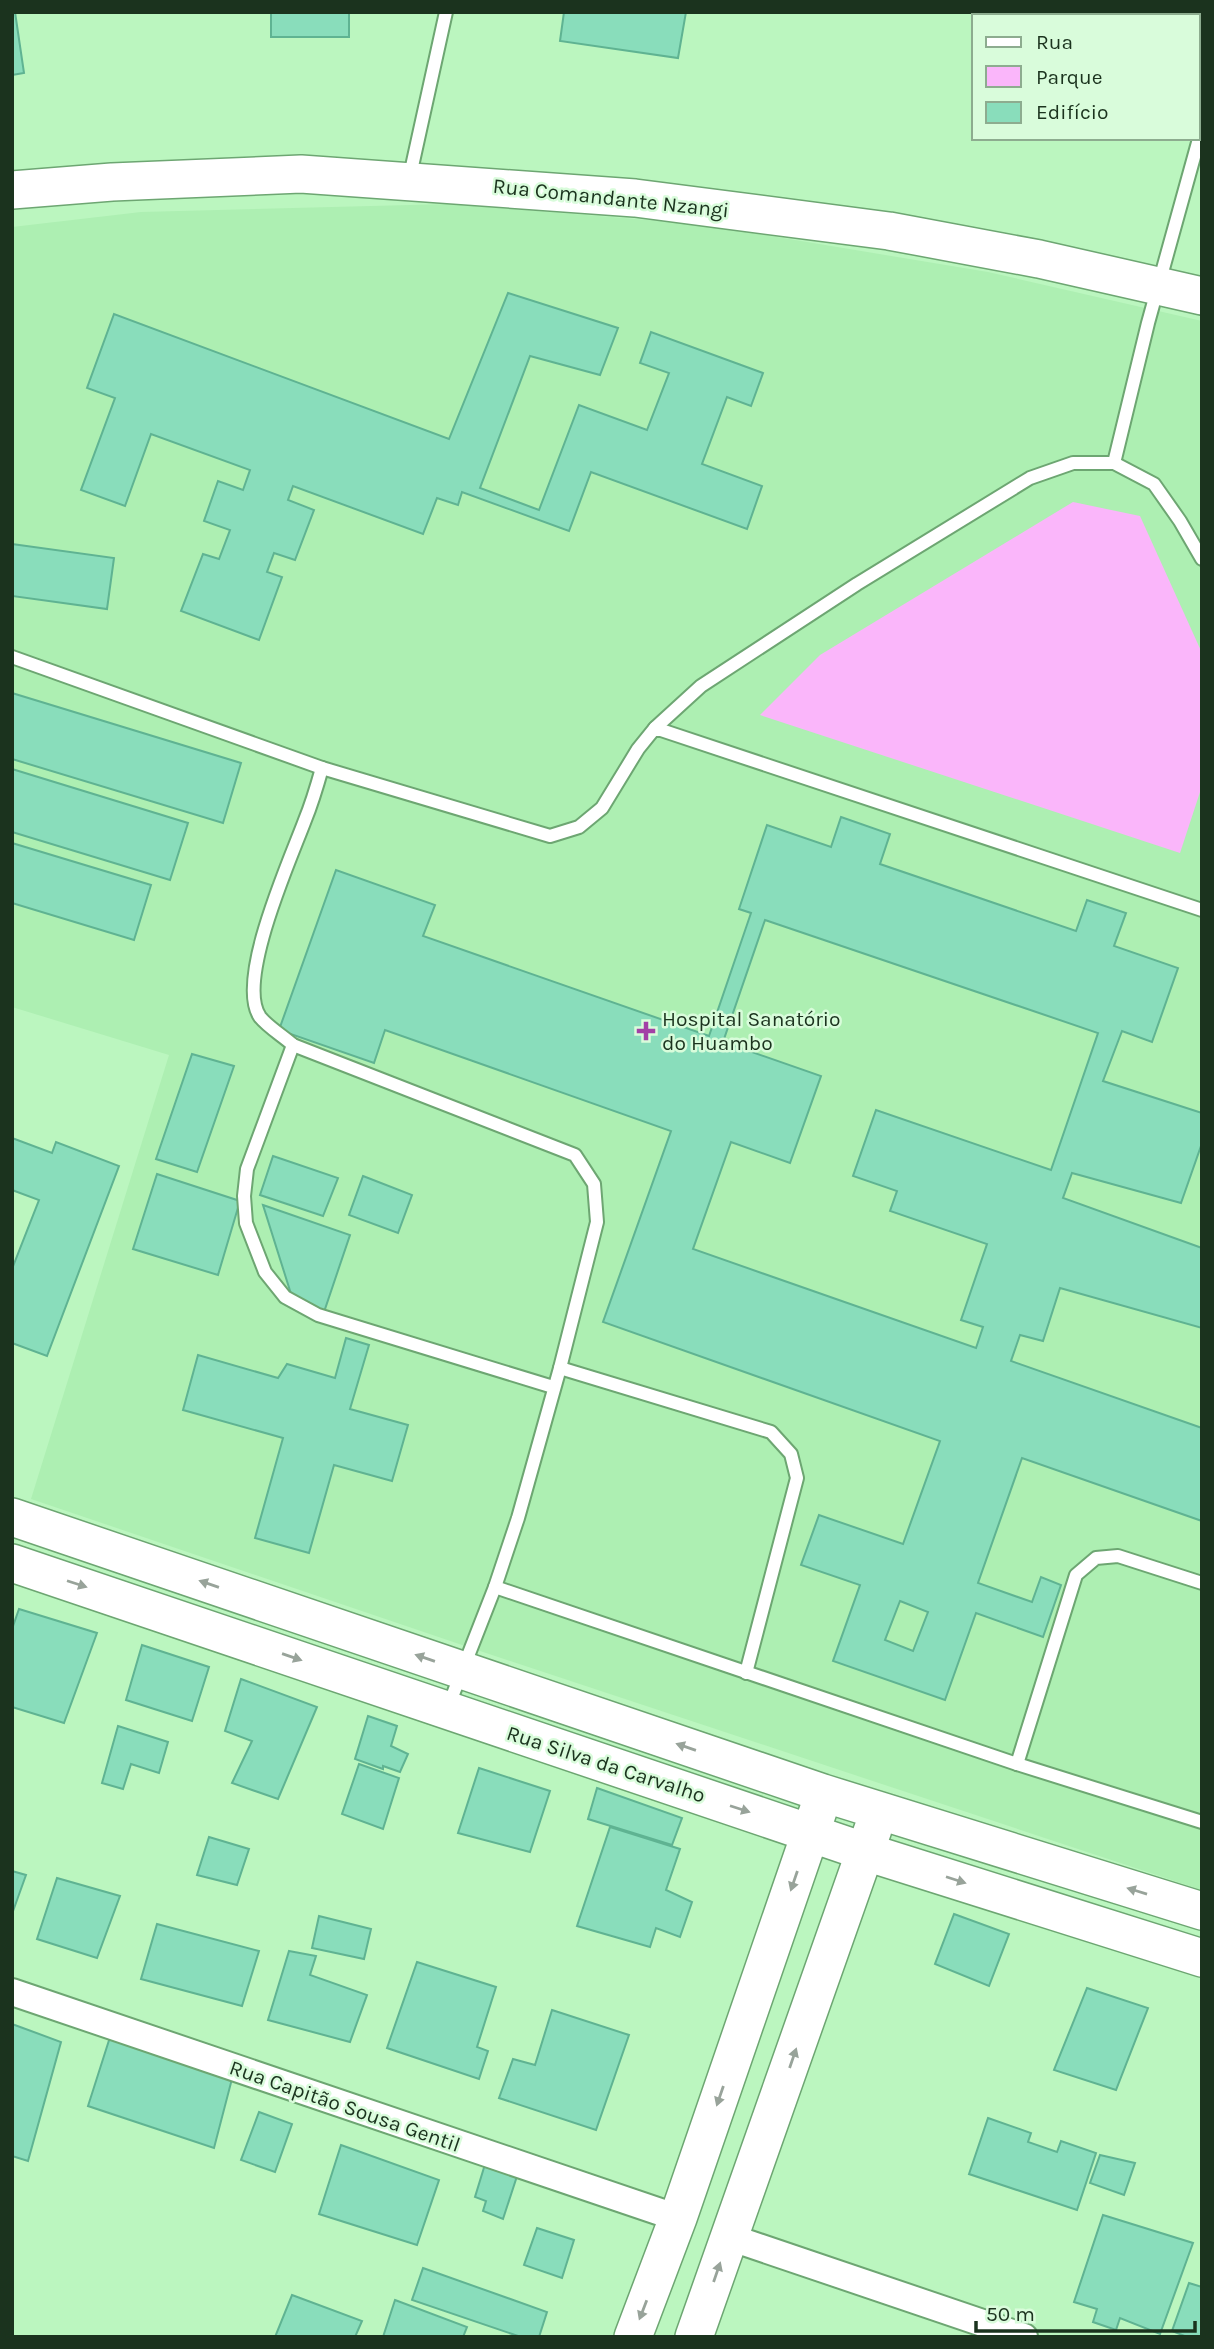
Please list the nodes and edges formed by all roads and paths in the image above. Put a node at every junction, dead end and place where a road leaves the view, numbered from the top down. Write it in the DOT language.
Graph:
graph roads {
  1 [pos="446,12"];
  2 [pos="1199,140"];
  3 [pos="409,180"];
  4 [pos="12,190"];
  5 [pos="1160,285"];
  6 [pos="1202,296"];
  7 [pos="1114,463"];
  8 [pos="1202,559"];
  9 [pos="12,657"];
  10 [pos="655,728"];
  11 [pos="322,768"];
  12 [pos="1202,910"];
  13 [pos="293,1045"];
  14 [pos="560,1368"];
  15 [pos="553,1387"];
  16 [pos="12,1517"];
  17 [pos="12,1563"];
  18 [pos="1202,1583"];
  19 [pos="495,1587"];
  20 [pos="245,1596"];
  21 [pos="231,1636"];
  22 [pos="461,1671"];
  23 [pos="746,1673"];
  24 [pos="447,1711"];
  25 [pos="1017,1765"];
  26 [pos="823,1793"];
  27 [pos="880,1811"];
  28 [pos="1202,1822"];
  29 [pos="811,1832"];
  30 [pos="866,1852"];
  31 [pos="1202,1911"];
  32 [pos="1202,1958"];
  33 [pos="12,1992"];
  34 [pos="678,2218"];
  35 [pos="729,2237"];
  36 [pos="633,2337"];
  37 [pos="694,2337"];
  38 [pos="1024,2337"];
  1 -- 3 [label="lane"];
  2 -- 5 [label="lane"];
  3 -- 4 [label="street, Rua Comandante Nzangi"];
  3 -- 5 [label="street, Rua Comandante Nzangi"];
  5 -- 6 [label="street, Rua Comandante Nzangi"];
  5 -- 7 [label="lane"];
  7 -- 8 [label="lane"];
  7 -- 10 [label="lane"];
  9 -- 11 [label="lane"];
  10 -- 11 [label="lane"];
  10 -- 12 [label="lane"];
  11 -- 13 [label="lane"];
  13 -- 14 [label="lane"];
  13 -- 15 [label="lane"];
  14 -- 15 [label="lane"];
  14 -- 23 [label="lane"];
  15 -- 19 [label="lane"];
  20 -- 16 [label="street, Rua Silva da Carvalho, one-way"];
  17 -- 21 [label="street, Rua Silva da Carvalho, one-way"];
  18 -- 25 [label="lane"];
  19 -- 22 [label="lane"];
  19 -- 23 [label="lane"];
  20 -- 21 [label="street"];
  22 -- 20 [label="street, Rua Silva da Carvalho, one-way"];
  21 -- 24 [label="street, Rua Silva da Carvalho, one-way"];
  22 -- 24 [label="lane"];
  26 -- 22 [label="street, Rua Silva da Carvalho, one-way"];
  23 -- 25 [label="lane"];
  24 -- 29 [label="street, Rua Silva da Carvalho, one-way"];
  25 -- 28 [label="lane"];
  26 -- 27 [label="street, Rua Silva da Carvalho"];
  26 -- 29 [label="street"];
  27 -- 30 [label="street"];
  31 -- 27 [label="street, Rua Silva da Carvalho, one-way"];
  29 -- 30 [label="street, Rua Silva da Carvalho"];
  29 -- 34 [label="street, one-way"];
  30 -- 32 [label="street, Rua Silva da Carvalho, one-way"];
  35 -- 30 [label="street, one-way"];
  33 -- 34 [label="street, Rua Capitão Sousa Gentil"];
  34 -- 36 [label="street, one-way"];
  37 -- 35 [label="street, one-way"];
  35 -- 38 [label="street"];
}
